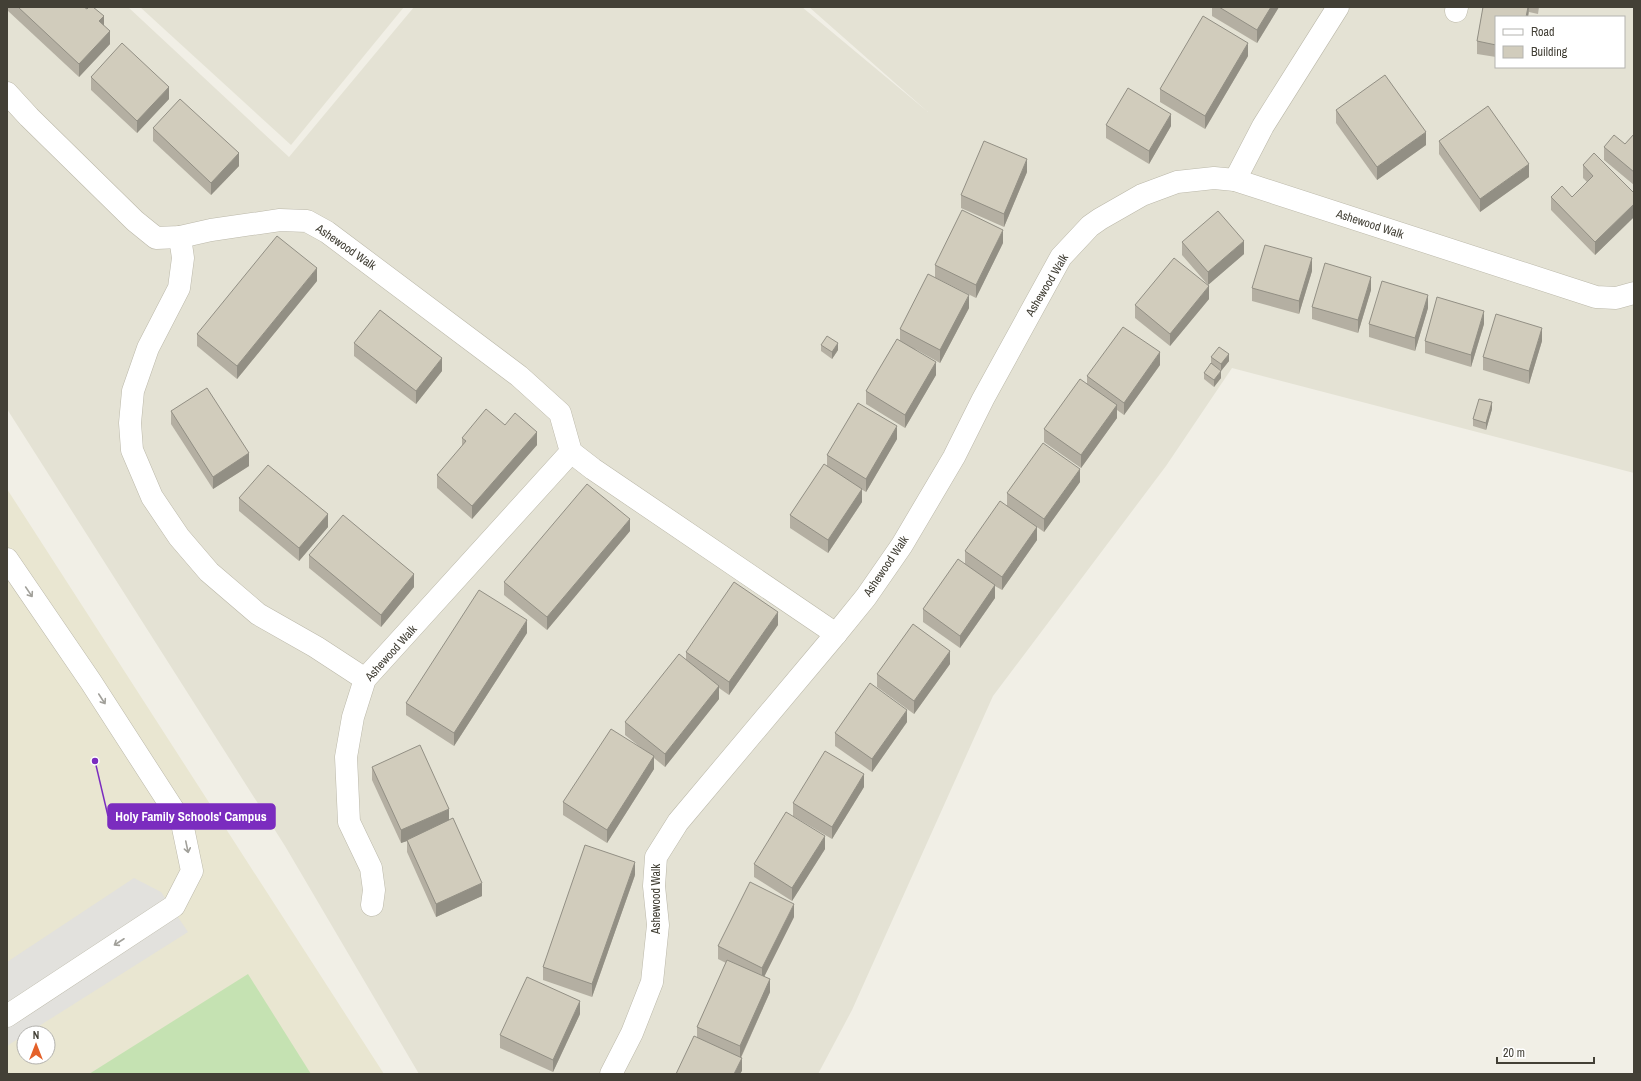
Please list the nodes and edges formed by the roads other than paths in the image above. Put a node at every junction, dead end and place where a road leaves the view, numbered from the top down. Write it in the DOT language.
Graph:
graph roads {
  1 [pos="1338,7"];
  2 [pos="7,93"];
  3 [pos="1235,180"];
  4 [pos="180,237"];
  5 [pos="1634,293"];
  6 [pos="572,452"];
  7 [pos="7,559"];
  8 [pos="836,634"];
  9 [pos="365,679"];
  10 [pos="372,905"];
  11 [pos="7,1016"];
  12 [pos="611,1074"];
  1 -- 3 [label="street"];
  2 -- 4 [label="street, Ashewood Walk"];
  3 -- 5 [label="street, Ashewood Walk"];
  3 -- 8 [label="street, Ashewood Walk"];
  4 -- 6 [label="street, Ashewood Walk"];
  4 -- 9 [label="street"];
  6 -- 8 [label="street"];
  6 -- 9 [label="street, Ashewood Walk"];
  7 -- 11 [label="street, one-way"];
  8 -- 12 [label="street, Ashewood Walk"];
  9 -- 10 [label="street, Ashewood Walk"];
}
